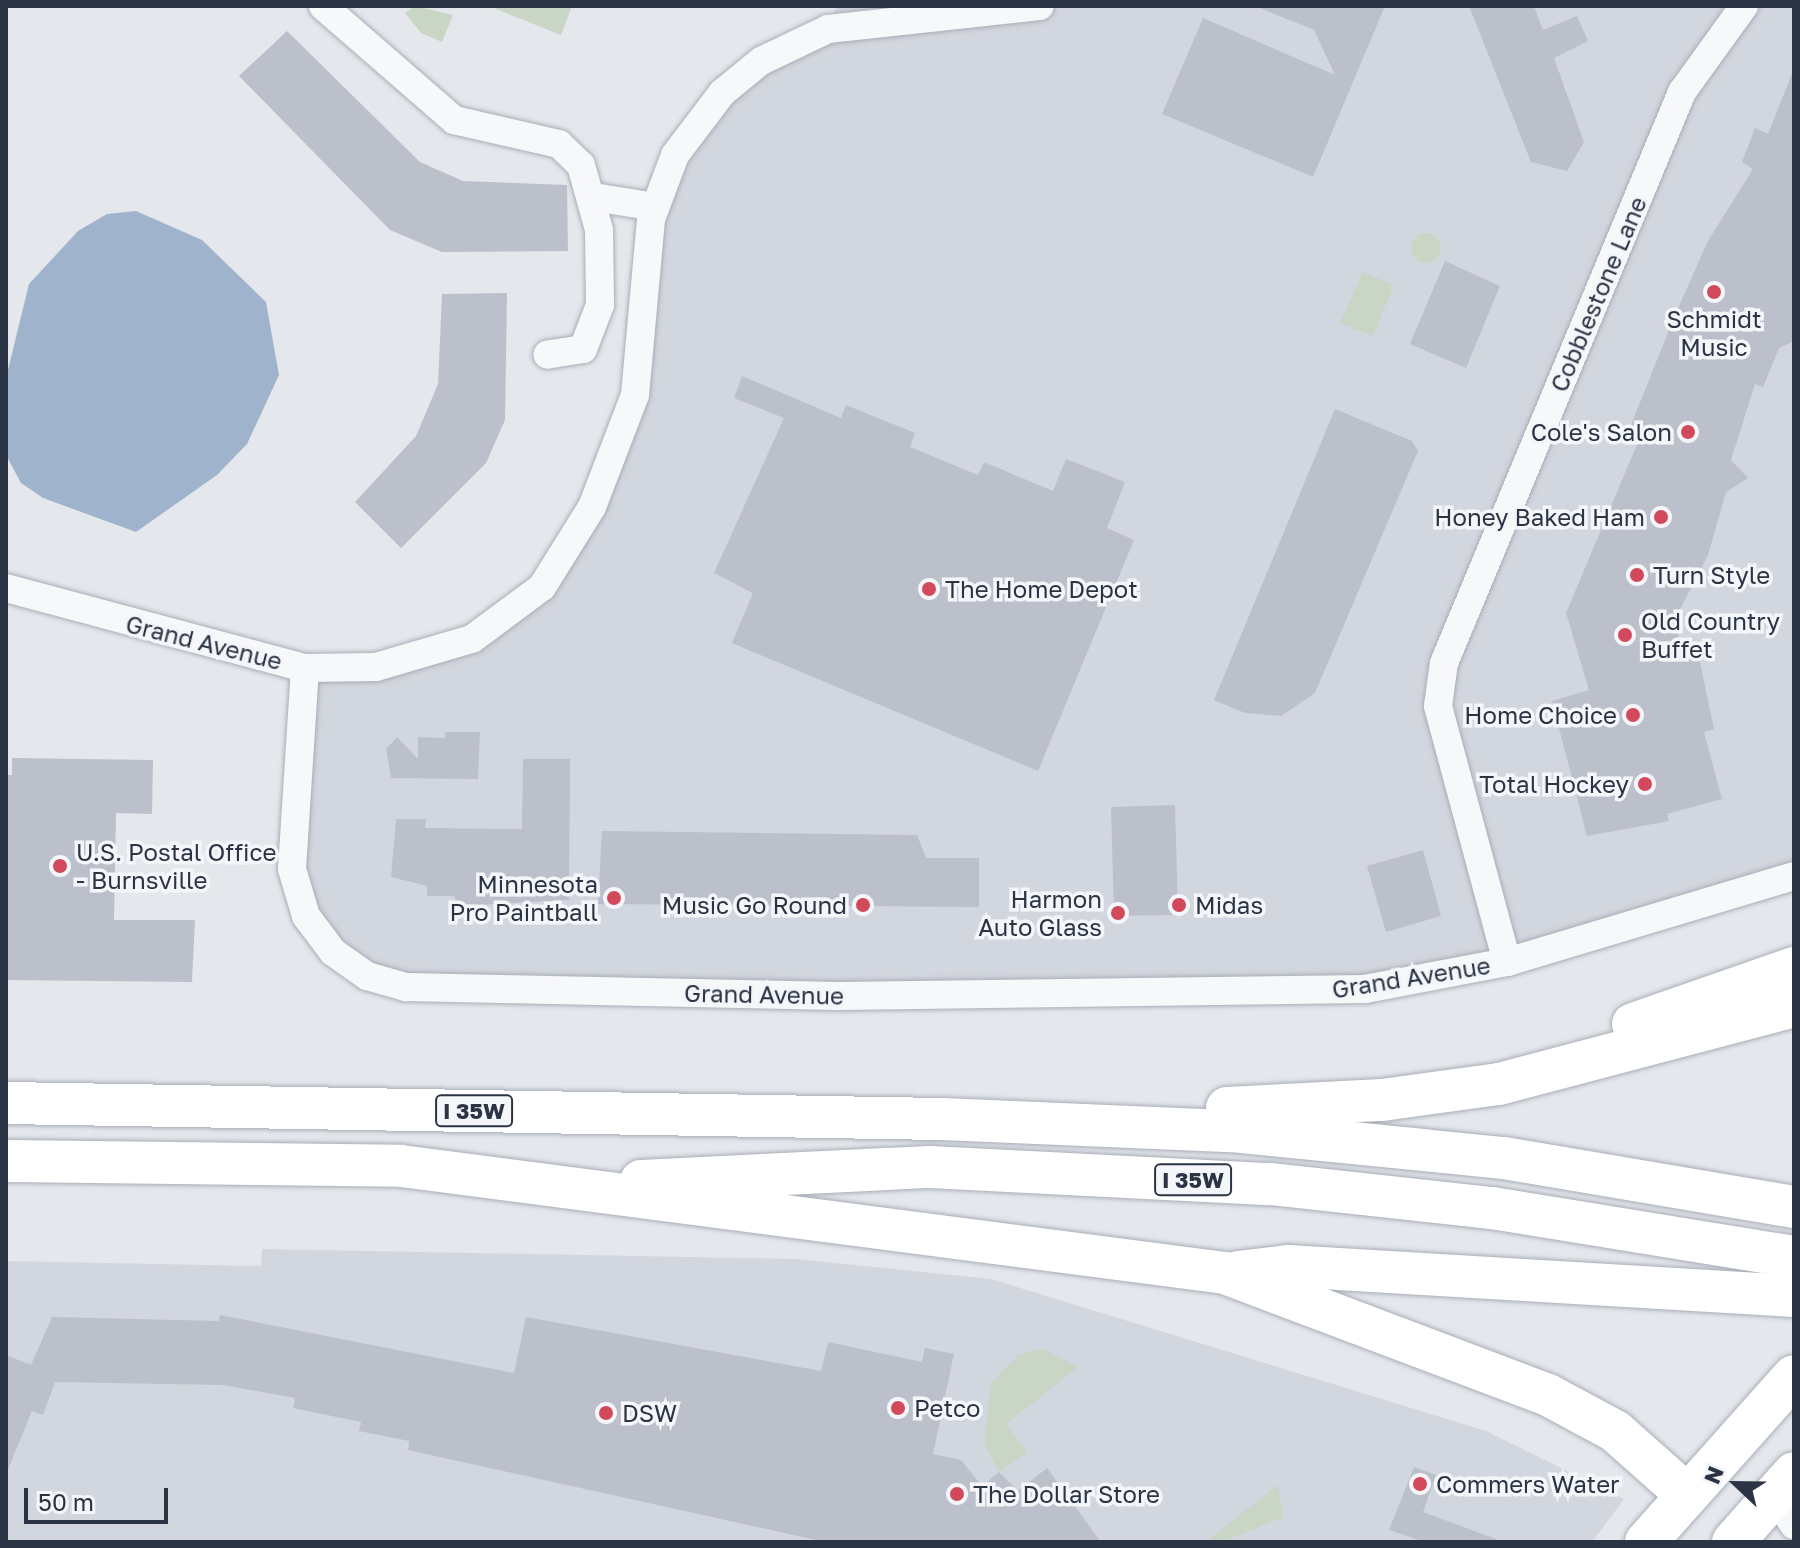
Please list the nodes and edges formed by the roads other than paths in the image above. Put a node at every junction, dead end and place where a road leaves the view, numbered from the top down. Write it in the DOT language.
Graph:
graph roads {
  1 [pos="323,6"];
  2 [pos="1040,6"];
  3 [pos="1744,6"];
  4 [pos="594,197"];
  5 [pos="655,207"];
  6 [pos="547,355"];
  7 [pos="6,588"];
  8 [pos="305,668"];
  9 [pos="1794,876"];
  10 [pos="1507,962"];
  11 [pos="1794,968"];
  12 [pos="1794,1006"];
  13 [pos="1433,1094"];
  14 [pos="6,1103"];
  15 [pos="942,1119"];
  16 [pos="6,1161"];
  17 [pos="588,1186"];
  18 [pos="1794,1207"];
  19 [pos="1794,1257"];
  20 [pos="1225,1273"];
  21 [pos="1794,1296"];
  22 [pos="1794,1376"];
  23 [pos="1725,1447"];
  24 [pos="1686,1494"];
  25 [pos="1787,1497"];
  26 [pos="1646,1542"];
  27 [pos="1733,1542"];
  1 -- 4 [label="street"];
  2 -- 5 [label="street"];
  3 -- 10 [label="street, Cobblestone Lane"];
  4 -- 5 [label="street"];
  4 -- 6 [label="street"];
  5 -- 8 [label="street"];
  7 -- 8 [label="street, Grand Avenue"];
  8 -- 10 [label="street, Grand Avenue"];
  9 -- 10 [label="street, Grand Avenue"];
  11 -- 13 [label="highway"];
  12 -- 13 [label="highway"];
  13 -- 15 [label="highway"];
  14 -- 15 [label="highway, I 35W"];
  15 -- 18 [label="highway, I 35W"];
  16 -- 17 [label="highway, I 35W"];
  17 -- 19 [label="highway, I 35W"];
  17 -- 20 [label="highway"];
  20 -- 21 [label="highway"];
  20 -- 24 [label="highway"];
  22 -- 23 [label="highway"];
  23 -- 24 [label="highway"];
  23 -- 25 [label="highway"];
  24 -- 26 [label="highway"];
  25 -- 27 [label="highway"];
}
